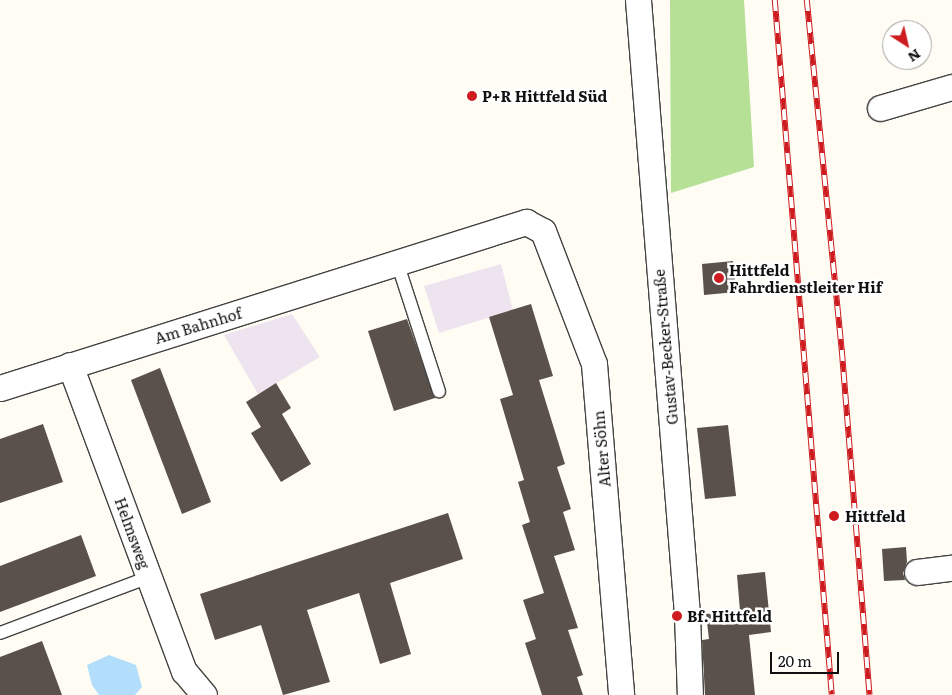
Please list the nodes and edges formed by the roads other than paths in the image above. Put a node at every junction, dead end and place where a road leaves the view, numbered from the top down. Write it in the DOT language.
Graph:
graph roads {
  1 [pos="638,0"];
  2 [pos="952,87"];
  3 [pos="880,108"];
  4 [pos="526,222"];
  5 [pos="397,262"];
  6 [pos="70,365"];
  7 [pos="0,388"];
  8 [pos="439,391"];
  9 [pos="952,568"];
  10 [pos="917,572"];
  11 [pos="149,576"];
  12 [pos="0,633"];
  13 [pos="204,695"];
  14 [pos="621,695"];
  15 [pos="690,695"];
  1 -- 15 [label="street, Gustav-Becker-Straße"];
  2 -- 3 [label="street"];
  4 -- 5 [label="street, Am Bahnhof"];
  4 -- 14 [label="street, Alter Söhn"];
  5 -- 6 [label="street, Am Bahnhof"];
  5 -- 8 [label="lane"];
  6 -- 7 [label="street, Am Bahnhof"];
  6 -- 11 [label="street, Helmsweg"];
  9 -- 10 [label="street"];
  11 -- 12 [label="lane"];
  11 -- 13 [label="street, Helmsweg"];
}
